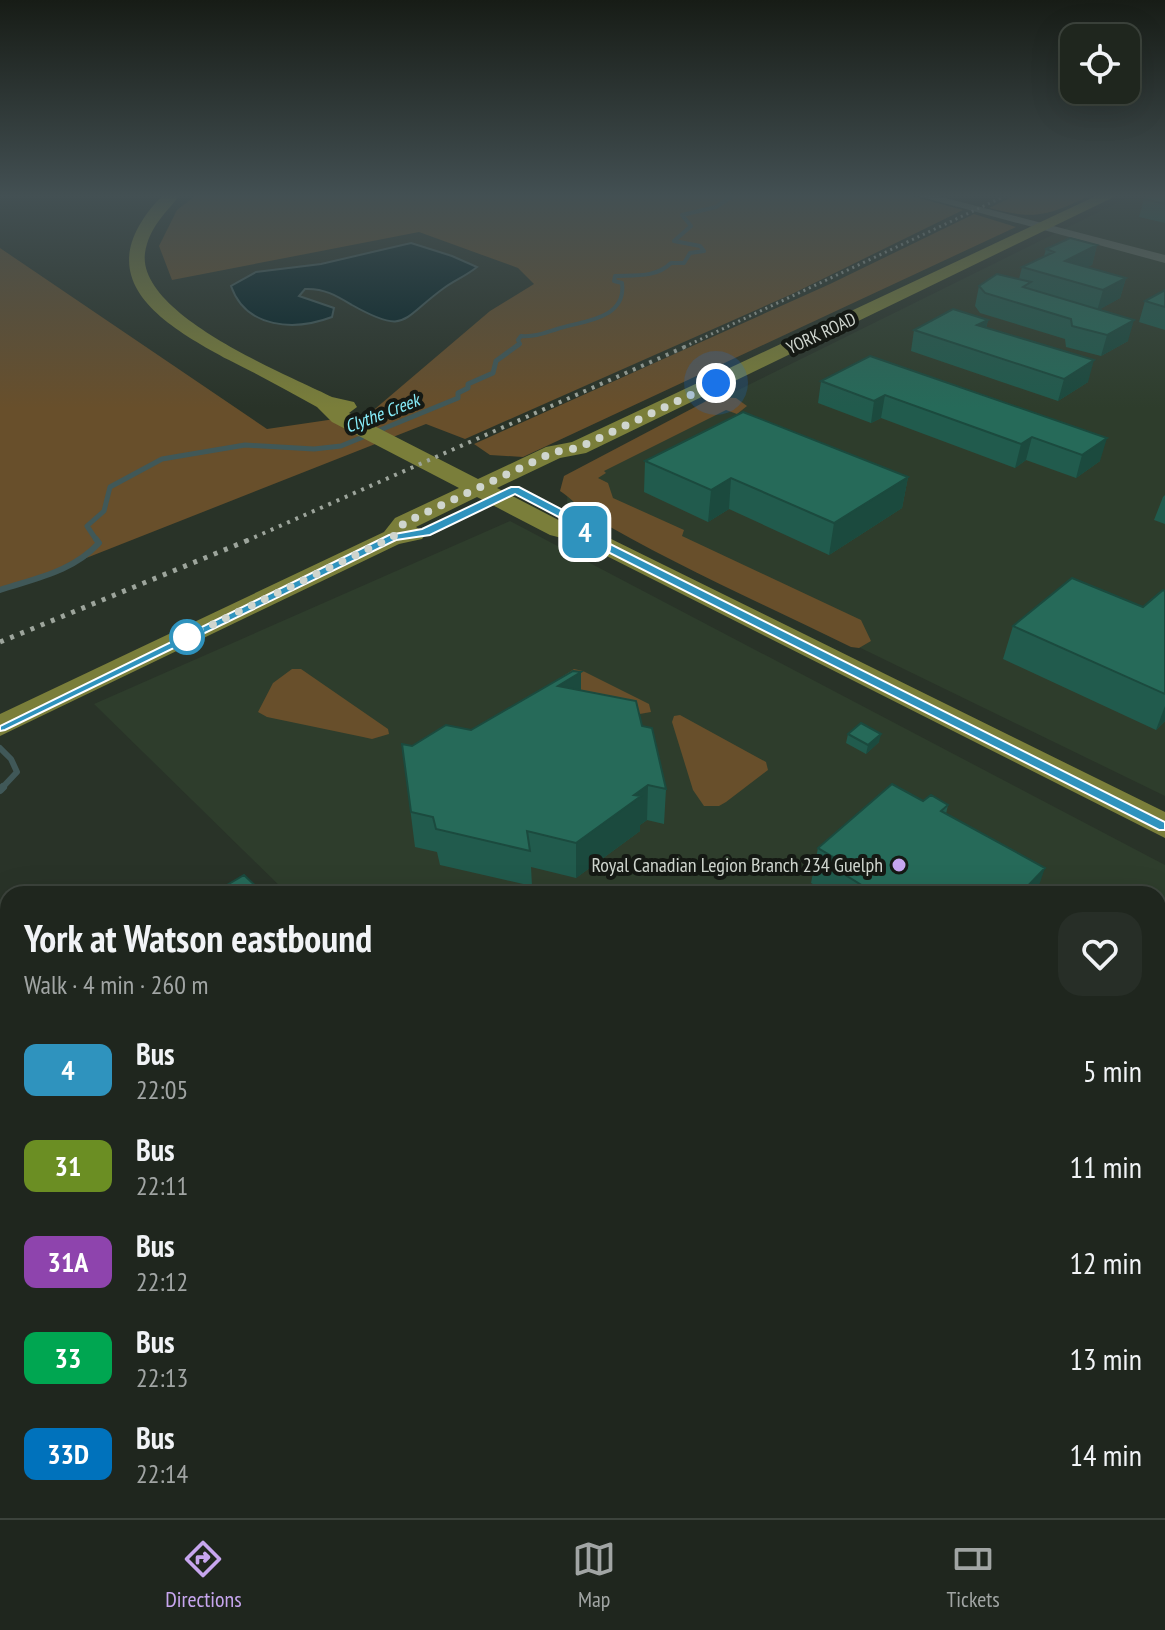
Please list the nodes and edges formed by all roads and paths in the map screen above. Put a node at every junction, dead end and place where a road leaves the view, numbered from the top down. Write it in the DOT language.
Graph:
graph roads {
  1 [pos="139,267"];
  2 [pos="960,267"];
  3 [pos="496,489"];
  4 [pos="0,726"];
  5 [pos="1165,826"];
  1 -- 3 [label="main road"];
  2 -- 3 [label="main road, YORK ROAD"];
  3 -- 4 [label="main road, YORK ROAD"];
  3 -- 5 [label="main road"];
}
